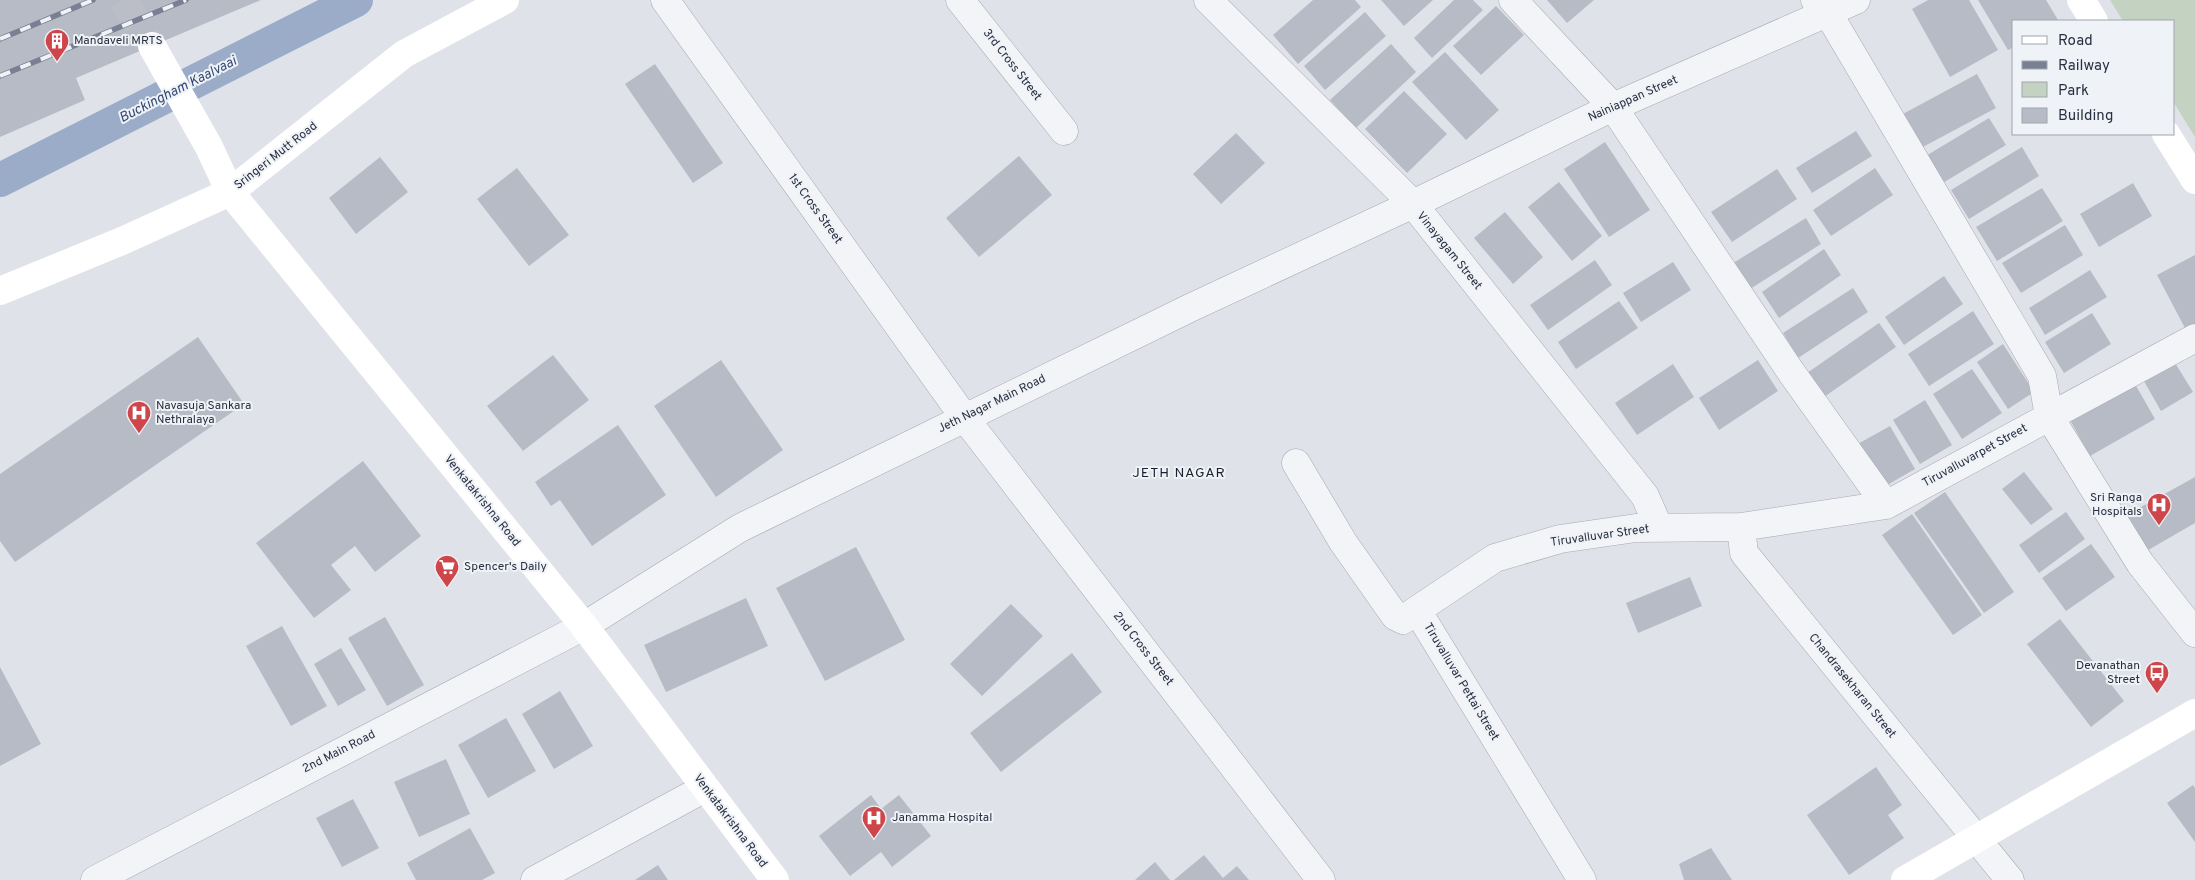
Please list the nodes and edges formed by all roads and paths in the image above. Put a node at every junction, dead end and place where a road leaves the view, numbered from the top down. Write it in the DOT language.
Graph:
graph roads {
  1 [pos="505,0"];
  2 [pos="665,0"];
  3 [pos="960,0"];
  4 [pos="1208,0"];
  5 [pos="1513,0"];
  6 [pos="1856,0"];
  7 [pos="2081,0"];
  8 [pos="1822,7"];
  9 [pos="2093,20"];
  10 [pos="152,46"];
  11 [pos="1613,107"];
  12 [pos="1064,131"];
  13 [pos="2167,135"];
  14 [pos="2195,180"];
  15 [pos="230,192"];
  16 [pos="1413,204"];
  17 [pos="0,291"];
  18 [pos="2195,338"];
  19 [pos="2049,416"];
  20 [pos="964,418"];
  21 [pos="1296,463"];
  22 [pos="1886,505"];
  23 [pos="1740,527"];
  24 [pos="1659,528"];
  25 [pos="1417,610"];
  26 [pos="584,626"];
  27 [pos="2195,633"];
  28 [pos="2195,713"];
  29 [pos="704,788"];
  30 [pos="1978,838"];
  31 [pos="95,880"];
  32 [pos="535,880"];
  33 [pos="775,880"];
  34 [pos="1321,880"];
  35 [pos="1582,880"];
  36 [pos="1905,880"];
  37 [pos="2010,880"];
  1 -- 15 [label="main road, Sringeri Mutt Road"];
  2 -- 20 [label="street, 1st Cross Street"];
  3 -- 12 [label="street, 3rd Cross Street"];
  4 -- 16 [label="street, Vinayagam Street"];
  5 -- 11 [label="street"];
  6 -- 8 [label="street, Nainiappan Street"];
  7 -- 9 [label="main road"];
  8 -- 11 [label="street, Nainiappan Street"];
  8 -- 19 [label="street"];
  10 -- 15 [label="main road, Venkatakrishna Road"];
  11 -- 16 [label="street, Nainiappan Street"];
  11 -- 22 [label="street"];
  13 -- 14 [label="main road"];
  15 -- 17 [label="main road, Sringeri Mutt Road"];
  15 -- 26 [label="main road, Venkatakrishna Road"];
  16 -- 20 [label="street, Jeth Nagar Main Road"];
  16 -- 24 [label="street, Vinayagam Street"];
  18 -- 19 [label="street, Tiruvalluvarpet Street"];
  19 -- 22 [label="street, Tiruvalluvarpet Street"];
  19 -- 27 [label="street"];
  20 -- 26 [label="street, Jeth Nagar Main Road"];
  20 -- 34 [label="street, 2nd Cross Street"];
  21 -- 25 [label="street, Tiruvalluvar Pettai Street"];
  22 -- 23 [label="street, Tiruvalluvarpet Street"];
  23 -- 24 [label="street, Tiruvalluvar Street"];
  23 -- 30 [label="street, Chandrasekharan Street"];
  24 -- 25 [label="street, Tiruvalluvar Street"];
  25 -- 35 [label="street, Tiruvalluvar Pettai Street"];
  26 -- 29 [label="main road, Venkatakrishna Road"];
  26 -- 31 [label="street, 2nd Main Road"];
  28 -- 30 [label="main road"];
  29 -- 32 [label="street"];
  29 -- 33 [label="main road, Venkatakrishna Road"];
  30 -- 36 [label="main road"];
  30 -- 37 [label="street, Chandrasekharan Street"];
}
